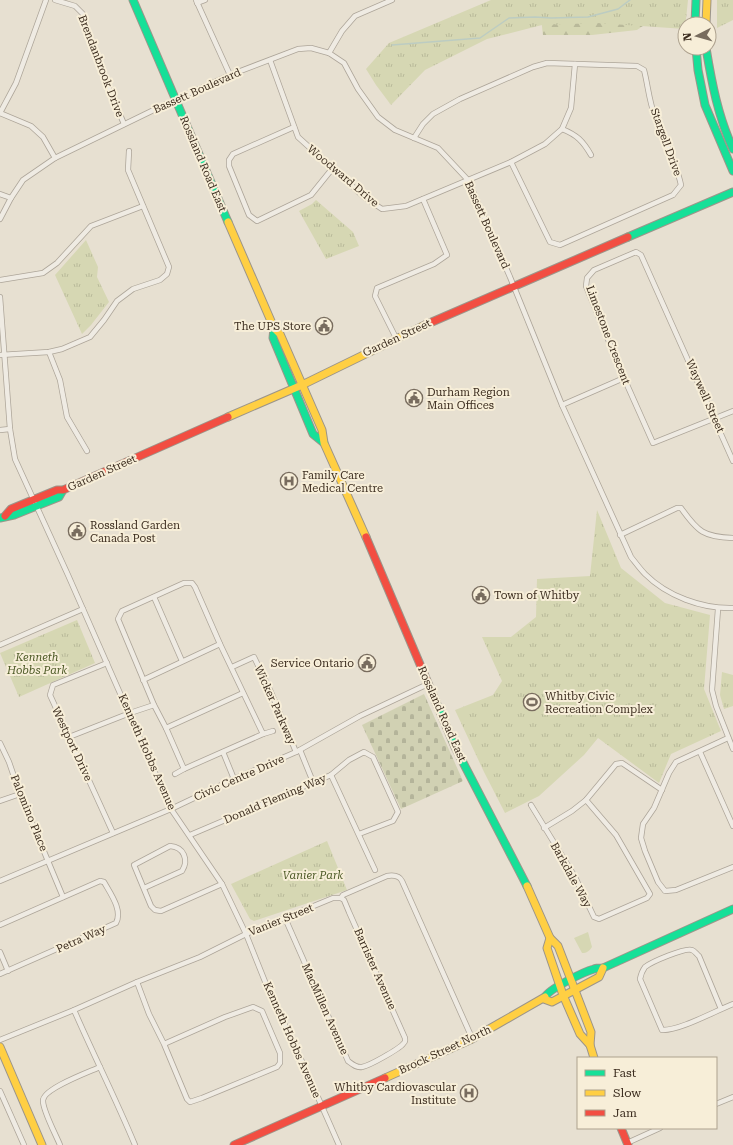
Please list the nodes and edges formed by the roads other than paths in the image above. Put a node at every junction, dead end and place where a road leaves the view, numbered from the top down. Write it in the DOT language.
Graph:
graph roads {
  1 [pos="46,0"];
  2 [pos="55,0"];
  3 [pos="133,0"];
  4 [pos="205,0"];
  5 [pos="392,0"];
  6 [pos="696,0"];
  7 [pos="707,0"];
  8 [pos="196,2"];
  9 [pos="695,16"];
  10 [pos="706,16"];
  11 [pos="329,53"];
  12 [pos="697,56"];
  13 [pos="707,56"];
  14 [pos="270,60"];
  15 [pos="575,64"];
  16 [pos="230,75"];
  17 [pos="175,99"];
  18 [pos="0,113"];
  19 [pos="124,124"];
  20 [pos="294,127"];
  21 [pos="562,129"];
  22 [pos="414,138"];
  23 [pos="733,149"];
  24 [pos="129,151"];
  25 [pos="591,155"];
  26 [pos="55,158"];
  27 [pos="511,162"];
  28 [pos="332,169"];
  29 [pos="733,171"];
  30 [pos="468,180"];
  31 [pos="733,192"];
  32 [pos="0,194"];
  33 [pos="11,198"];
  34 [pos="423,199"];
  35 [pos="143,206"];
  36 [pos="0,219"];
  37 [pos="0,280"];
  38 [pos="514,285"];
  39 [pos="0,297"];
  40 [pos="274,328"];
  41 [pos="396,338"];
  42 [pos="49,352"];
  43 [pos="686,353"];
  44 [pos="2,355"];
  45 [pos="624,378"];
  46 [pos="302,385"];
  47 [pos="295,388"];
  48 [pos="562,405"];
  49 [pos="733,411"];
  50 [pos="715,419"];
  51 [pos="10,429"];
  52 [pos="0,430"];
  53 [pos="324,443"];
  54 [pos="87,451"];
  55 [pos="733,461"];
  56 [pos="35,502"];
  57 [pos="2,517"];
  58 [pos="620,535"];
  59 [pos="733,538"];
  60 [pos="154,597"];
  61 [pos="733,608"];
  62 [pos="83,609"];
  63 [pos="718,609"];
  64 [pos="220,644"];
  65 [pos="0,645"];
  66 [pos="182,661"];
  67 [pos="107,662"];
  68 [pos="232,667"];
  69 [pos="143,680"];
  70 [pos="428,684"];
  71 [pos="243,693"];
  72 [pos="154,705"];
  73 [pos="130,713"];
  74 [pos="166,728"];
  75 [pos="273,731"];
  76 [pos="263,734"];
  77 [pos="69,737"];
  78 [pos="728,738"];
  79 [pos="0,743"];
  80 [pos="733,749"];
  81 [pos="298,751"];
  82 [pos="223,752"];
  83 [pos="700,752"];
  84 [pos="184,769"];
  85 [pos="175,774"];
  86 [pos="331,775"];
  87 [pos="234,779"];
  88 [pos="313,782"];
  89 [pos="662,790"];
  90 [pos="20,794"];
  91 [pos="586,800"];
  92 [pos="0,801"];
  93 [pos="531,805"];
  94 [pos="171,808"];
  95 [pos="733,826"];
  96 [pos="544,828"];
  97 [pos="113,833"];
  98 [pos="359,834"];
  99 [pos="190,835"];
  100 [pos="48,860"];
  101 [pos="733,866"];
  102 [pos="375,870"];
  103 [pos="0,881"];
  104 [pos="222,884"];
  105 [pos="144,888"];
  106 [pos="63,897"];
  107 [pos="341,898"];
  108 [pos="733,909"];
  109 [pos="285,918"];
  110 [pos="0,925"];
  111 [pos="246,934"];
  112 [pos="550,938"];
  113 [pos="0,952"];
  114 [pos="603,968"];
  115 [pos="8,971"];
  116 [pos="0,974"];
  117 [pos="571,980"];
  118 [pos="137,982"];
  119 [pos="560,985"];
  120 [pos="575,990"];
  121 [pos="563,995"];
  122 [pos="544,999"];
  123 [pos="733,1004"];
  124 [pos="721,1009"];
  125 [pos="74,1010"];
  126 [pos="472,1038"];
  127 [pos="0,1040"];
  128 [pos="405,1041"];
  129 [pos="164,1044"];
  130 [pos="590,1045"];
  131 [pos="0,1047"];
  132 [pos="594,1057"];
  133 [pos="100,1067"];
  134 [pos="0,1091"];
  135 [pos="733,1097"];
  136 [pos="717,1104"];
  137 [pos="322,1107"];
  138 [pos="621,1129"];
  139 [pos="658,1129"];
  140 [pos="628,1144"];
  141 [pos="24,1145"];
  142 [pos="42,1145"];
  143 [pos="60,1145"];
  144 [pos="135,1145"];
  145 [pos="234,1145"];
  146 [pos="339,1145"];
  1 -- 18 [label="street"];
  2 -- 19 [label="street, Brendanbrook Drive"];
  3 -- 17 [label="main road, Rossland Road East"];
  4 -- 8 [label="street"];
  5 -- 11 [label="street"];
  6 -- 9 [label="main road"];
  7 -- 10 [label="main road"];
  8 -- 16 [label="street"];
  11 -- 14 [label="street, Bassett Boulevard"];
  11 -- 22 [label="street, Bassett Boulevard"];
  12 -- 29 [label="main road"];
  13 -- 23 [label="main road"];
  14 -- 16 [label="street, Bassett Boulevard"];
  14 -- 20 [label="street, Woodward Drive"];
  15 -- 21 [label="street"];
  15 -- 22 [label="street, Stargell Drive"];
  15 -- 27 [label="street, Stargell Drive"];
  16 -- 17 [label="street, Bassett Boulevard"];
  17 -- 19 [label="street, Bassett Boulevard"];
  17 -- 40 [label="main road, Rossland Road East"];
  18 -- 26 [label="street"];
  19 -- 26 [label="street, Bassett Boulevard"];
  20 -- 28 [label="street, Woodward Drive"];
  20 -- 28 [label="street"];
  21 -- 25 [label="street"];
  21 -- 27 [label="street, Woodward Drive"];
  22 -- 30 [label="street, Bassett Boulevard"];
  24 -- 35 [label="street"];
  26 -- 33 [label="street, Bassett Boulevard"];
  27 -- 30 [label="street, Woodward Drive"];
  28 -- 34 [label="street, Woodward Drive"];
  30 -- 34 [label="street, Woodward Drive"];
  30 -- 38 [label="street, Bassett Boulevard"];
  31 -- 38 [label="main road, Garden Street"];
  32 -- 33 [label="street"];
  33 -- 36 [label="street, Bassett Boulevard"];
  34 -- 41 [label="street"];
  35 -- 37 [label="street"];
  35 -- 42 [label="street"];
  38 -- 41 [label="main road, Garden Street"];
  38 -- 48 [label="street, Bassett Boulevard"];
  39 -- 44 [label="street"];
  40 -- 46 [label="main road, Rossland Road East"];
  40 -- 47 [label="main road, Rossland Road East"];
  41 -- 46 [label="main road, Garden Street"];
  42 -- 44 [label="street"];
  42 -- 54 [label="street"];
  43 -- 45 [label="street, Limestone Crescent"];
  43 -- 50 [label="street, Waywell Street"];
  44 -- 51 [label="street"];
  45 -- 48 [label="street"];
  45 -- 50 [label="street, Limestone Crescent"];
  46 -- 47 [label="main road, Garden Street"];
  46 -- 53 [label="main road, Rossland Road East"];
  47 -- 53 [label="main road, Rossland Road East"];
  47 -- 56 [label="main road, Garden Street"];
  48 -- 58 [label="street, Bassett Boulevard"];
  49 -- 50 [label="street"];
  50 -- 55 [label="street, Waywell Street"];
  51 -- 52 [label="street"];
  51 -- 56 [label="street"];
  53 -- 70 [label="main road, Rossland Road East"];
  56 -- 57 [label="main road, Garden Street"];
  56 -- 62 [label="street, Kenneth Hobbs Avenue"];
  58 -- 59 [label="street"];
  58 -- 63 [label="street, Bassett Boulevard"];
  60 -- 64 [label="street"];
  60 -- 66 [label="street"];
  60 -- 69 [label="street"];
  61 -- 63 [label="street, Bassett Boulevard"];
  62 -- 65 [label="street"];
  62 -- 67 [label="street, Kenneth Hobbs Avenue"];
  63 -- 78 [label="street"];
  64 -- 66 [label="street"];
  64 -- 68 [label="street"];
  66 -- 69 [label="street"];
  67 -- 73 [label="street, Kenneth Hobbs Avenue"];
  67 -- 77 [label="street, Westport Drive"];
  68 -- 71 [label="street"];
  68 -- 81 [label="street, Wicker Parkway"];
  69 -- 72 [label="street"];
  70 -- 81 [label="street, Civic Centre Drive"];
  70 -- 112 [label="main road, Rossland Road East"];
  71 -- 74 [label="street"];
  71 -- 76 [label="street"];
  72 -- 73 [label="street"];
  72 -- 74 [label="street"];
  73 -- 77 [label="street"];
  73 -- 94 [label="street, Kenneth Hobbs Avenue"];
  74 -- 84 [label="street"];
  75 -- 76 [label="street, Wicker Parkway"];
  76 -- 82 [label="street, Wicker Parkway"];
  77 -- 97 [label="street, Westport Drive"];
  78 -- 80 [label="street"];
  78 -- 83 [label="street"];
  79 -- 90 [label="street, Palomino Place"];
  81 -- 87 [label="street, Civic Centre Drive"];
  81 -- 88 [label="street"];
  82 -- 84 [label="street, Wicker Parkway"];
  82 -- 87 [label="street"];
  83 -- 89 [label="street"];
  83 -- 95 [label="street"];
  84 -- 85 [label="street, Wicker Parkway"];
  86 -- 88 [label="street, Donald Fleming Way"];
  86 -- 98 [label="street, Donald Fleming Way"];
  86 -- 98 [label="street"];
  87 -- 94 [label="street, Civic Centre Drive"];
  88 -- 99 [label="street, Donald Fleming Way"];
  89 -- 91 [label="street"];
  89 -- 101 [label="street"];
  90 -- 92 [label="street"];
  90 -- 100 [label="street, Palomino Place"];
  91 -- 96 [label="street"];
  91 -- 96 [label="street, Barkdale Way"];
  93 -- 96 [label="street, Barkdale Way"];
  94 -- 97 [label="street, Civic Centre Drive"];
  94 -- 99 [label="street, Kenneth Hobbs Avenue"];
  97 -- 100 [label="street, Civic Centre Drive"];
  98 -- 102 [label="street, Donald Fleming Way"];
  99 -- 104 [label="street, Kenneth Hobbs Avenue"];
  100 -- 103 [label="street, Civic Centre Drive"];
  100 -- 106 [label="street"];
  104 -- 105 [label="street"];
  104 -- 111 [label="street, Kenneth Hobbs Avenue"];
  105 -- 105 [label="street"];
  106 -- 110 [label="street, Petra Way"];
  106 -- 115 [label="street, Petra Way"];
  107 -- 109 [label="street, Vanier Street"];
  107 -- 126 [label="street, Vanier Street"];
  107 -- 128 [label="street, Barrister Avenue"];
  108 -- 114 [label="main road, Brock Street North"];
  109 -- 111 [label="street, Vanier Street"];
  109 -- 128 [label="street, MacMillen Avenue"];
  111 -- 118 [label="street, Vanier Street"];
  111 -- 137 [label="street, Kenneth Hobbs Avenue"];
  112 -- 117 [label="main road, Rossland Road East"];
  112 -- 119 [label="main road"];
  113 -- 115 [label="street"];
  114 -- 117 [label="main road, Brock Street North"];
  114 -- 120 [label="main road, Brock Street North"];
  115 -- 116 [label="street, Petra Way"];
  117 -- 119 [label="main road, Brock Street North"];
  117 -- 120 [label="main road, Rossland Road East"];
  118 -- 125 [label="street, Vanier Street"];
  118 -- 129 [label="street"];
  119 -- 121 [label="main road"];
  119 -- 122 [label="main road, Brock Street North"];
  120 -- 121 [label="main road, Brock Street North"];
  120 -- 130 [label="main road, Rossland Road East"];
  121 -- 122 [label="main road, Brock Street North"];
  121 -- 130 [label="main road"];
  122 -- 126 [label="main road, Brock Street North"];
  123 -- 124 [label="street"];
  124 -- 124 [label="street"];
  125 -- 127 [label="street, Vanier Street"];
  125 -- 133 [label="street"];
  126 -- 137 [label="main road, Brock Street North"];
  129 -- 129 [label="street"];
  130 -- 132 [label="main road"];
  131 -- 142 [label="main road"];
  133 -- 143 [label="street"];
  133 -- 144 [label="street"];
  134 -- 141 [label="street"];
  135 -- 136 [label="street"];
  137 -- 145 [label="main road, Brock Street North"];
  137 -- 146 [label="street, Kenneth Hobbs Avenue"];
  138 -- 140 [label="main road"];
  139 -- 140 [label="street"];
}
